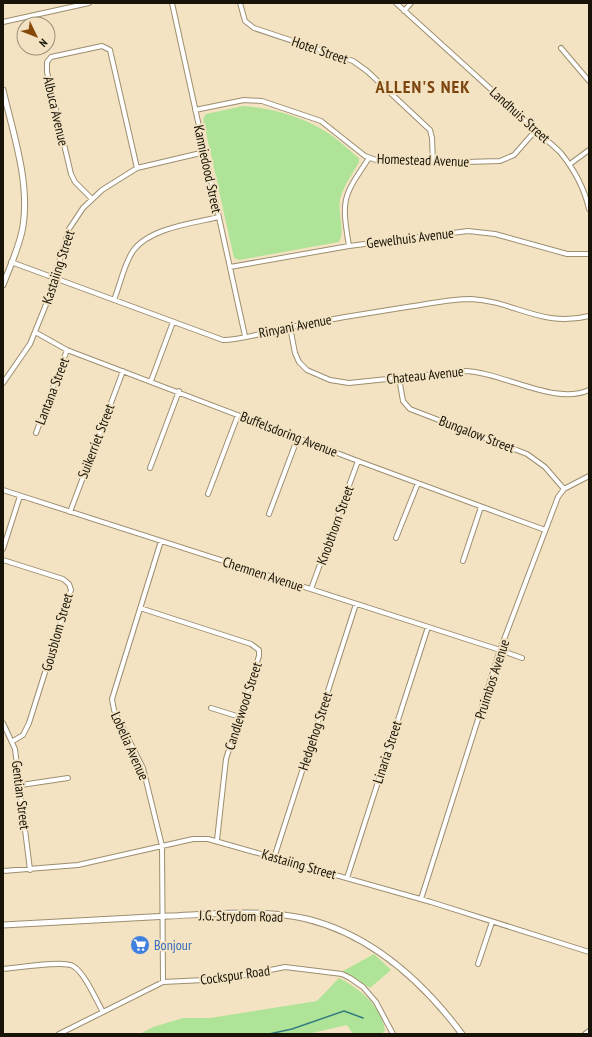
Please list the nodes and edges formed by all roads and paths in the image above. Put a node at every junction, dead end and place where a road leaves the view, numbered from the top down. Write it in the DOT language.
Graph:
graph roads {
  1 [pos="89,3"];
  2 [pos="172,3"];
  3 [pos="240,3"];
  4 [pos="396,3"];
  5 [pos="411,3"];
  6 [pos="404,11"];
  7 [pos="3,22"];
  8 [pos="561,48"];
  9 [pos="589,81"];
  10 [pos="3,90"];
  11 [pos="195,110"];
  12 [pos="536,130"];
  13 [pos="589,150"];
  14 [pos="205,152"];
  15 [pos="369,158"];
  16 [pos="433,163"];
  17 [pos="570,164"];
  18 [pos="138,168"];
  19 [pos="91,198"];
  20 [pos="589,209"];
  21 [pos="219,217"];
  22 [pos="349,246"];
  23 [pos="589,254"];
  24 [pos="11,262"];
  25 [pos="230,267"];
  26 [pos="54,278"];
  27 [pos="3,284"];
  28 [pos="114,300"];
  29 [pos="589,316"];
  30 [pos="173,322"];
  31 [pos="290,327"];
  32 [pos="35,332"];
  33 [pos="244,336"];
  34 [pos="67,350"];
  35 [pos="123,371"];
  36 [pos="399,378"];
  37 [pos="151,381"];
  38 [pos="3,383"];
  39 [pos="589,390"];
  40 [pos="179,392"];
  41 [pos="238,415"];
  42 [pos="36,433"];
  43 [pos="298,437"];
  44 [pos="358,461"];
  45 [pos="150,468"];
  46 [pos="589,476"];
  47 [pos="418,483"];
  48 [pos="564,489"];
  49 [pos="3,490"];
  50 [pos="208,494"];
  51 [pos="20,496"];
  52 [pos="481,507"];
  53 [pos="70,512"];
  54 [pos="269,514"];
  55 [pos="545,530"];
  56 [pos="396,538"];
  57 [pos="161,541"];
  58 [pos="3,549"];
  59 [pos="3,560"];
  60 [pos="463,561"];
  61 [pos="311,589"];
  62 [pos="356,604"];
  63 [pos="140,608"];
  64 [pos="428,627"];
  65 [pos="500,650"];
  66 [pos="522,658"];
  67 [pos="211,708"];
  68 [pos="240,718"];
  69 [pos="3,723"];
  70 [pos="13,741"];
  71 [pos="68,778"];
  72 [pos="21,785"];
  73 [pos="217,840"];
  74 [pos="162,846"];
  75 [pos="274,858"];
  76 [pos="30,870"];
  77 [pos="3,871"];
  78 [pos="347,878"];
  79 [pos="421,899"];
  80 [pos="163,917"];
  81 [pos="492,922"];
  82 [pos="3,925"];
  83 [pos="589,952"];
  84 [pos="478,964"];
  85 [pos="3,969"];
  86 [pos="163,982"];
  87 [pos="103,1012"];
  88 [pos="589,1031"];
  89 [pos="59,1034"];
  90 [pos="392,1034"];
  91 [pos="462,1034"];
  92 [pos="585,1034"];
  1 -- 7 [label="street"];
  2 -- 11 [label="street, Kanniedood Street"];
  3 -- 16 [label="street, Hotel Street"];
  4 -- 6 [label="street, Landhuis Street"];
  5 -- 6 [label="street"];
  6 -- 12 [label="street, Landhuis Street"];
  8 -- 9 [label="street"];
  10 -- 24 [label="street"];
  11 -- 14 [label="street, Kanniedood Street"];
  11 -- 15 [label="street, Homestead Avenue"];
  12 -- 16 [label="street, Homestead Avenue"];
  12 -- 17 [label="street, Landhuis Street"];
  13 -- 17 [label="street"];
  14 -- 18 [label="street, Kastaiing Street"];
  14 -- 21 [label="street, Kanniedood Street"];
  15 -- 16 [label="street, Homestead Avenue"];
  15 -- 22 [label="street"];
  17 -- 20 [label="street, Landhuis Street"];
  18 -- 19 [label="street, Kastaiing Street"];
  18 -- 19 [label="street, Albuca Avenue"];
  19 -- 26 [label="street, Kastaiing Street"];
  21 -- 25 [label="street, Kanniedood Street"];
  21 -- 28 [label="street"];
  22 -- 23 [label="street, Gewelhuis Avenue"];
  22 -- 25 [label="street, Gewelhuis Avenue"];
  24 -- 26 [label="street, Rinyani Avenue"];
  24 -- 27 [label="street"];
  25 -- 33 [label="street, Kanniedood Street"];
  26 -- 28 [label="street, Rinyani Avenue"];
  26 -- 32 [label="street, Kastaiing Street"];
  28 -- 30 [label="street, Rinyani Avenue"];
  29 -- 31 [label="street, Rinyani Avenue"];
  30 -- 33 [label="street, Rinyani Avenue"];
  30 -- 37 [label="street"];
  31 -- 33 [label="street, Rinyani Avenue"];
  31 -- 36 [label="street, Chateau Avenue"];
  32 -- 34 [label="street, Buffelsdoring Avenue"];
  32 -- 38 [label="street, Kastaiing Street"];
  34 -- 35 [label="street, Buffelsdoring Avenue"];
  34 -- 42 [label="street, Lantana Street"];
  35 -- 37 [label="street, Buffelsdoring Avenue"];
  35 -- 53 [label="street, Suikerriet Street"];
  36 -- 39 [label="street, Chateau Avenue"];
  36 -- 48 [label="street, Bungalow Street"];
  37 -- 40 [label="street, Buffelsdoring Avenue"];
  40 -- 41 [label="street, Buffelsdoring Avenue"];
  40 -- 45 [label="street"];
  41 -- 43 [label="street, Buffelsdoring Avenue"];
  41 -- 50 [label="street"];
  43 -- 44 [label="street, Buffelsdoring Avenue"];
  43 -- 54 [label="street"];
  44 -- 47 [label="street, Buffelsdoring Avenue"];
  44 -- 61 [label="street, Knobthorn Street"];
  46 -- 48 [label="street"];
  47 -- 52 [label="street, Buffelsdoring Avenue"];
  47 -- 56 [label="street"];
  48 -- 55 [label="street, Pruimbos Avenue"];
  49 -- 51 [label="street, Chemnen Avenue"];
  51 -- 53 [label="street, Chemnen Avenue"];
  51 -- 58 [label="street"];
  52 -- 55 [label="street, Buffelsdoring Avenue"];
  52 -- 60 [label="street"];
  53 -- 57 [label="street, Chemnen Avenue"];
  55 -- 65 [label="street, Pruimbos Avenue"];
  57 -- 61 [label="street, Chemnen Avenue"];
  57 -- 63 [label="street, Lobelia Avenue"];
  59 -- 70 [label="street, Gousblom Street"];
  61 -- 62 [label="street, Chemnen Avenue"];
  62 -- 64 [label="street, Chemnen Avenue"];
  62 -- 75 [label="street, Hedgehog Street"];
  63 -- 68 [label="street, Candlewood Street"];
  63 -- 74 [label="street, Lobelia Avenue"];
  64 -- 65 [label="street, Chemnen Avenue"];
  64 -- 78 [label="street, Linaria Street"];
  65 -- 66 [label="street, Chemnen Avenue"];
  65 -- 79 [label="street, Pruimbos Avenue"];
  67 -- 68 [label="street"];
  68 -- 73 [label="street, Candlewood Street"];
  69 -- 70 [label="street, Gentian Street"];
  70 -- 72 [label="street, Gentian Street"];
  71 -- 72 [label="street"];
  72 -- 76 [label="street, Gentian Street"];
  73 -- 74 [label="street, Kastaiing Street"];
  73 -- 75 [label="street, Kastaiing Street"];
  74 -- 76 [label="street, Kastaiing Street"];
  74 -- 80 [label="street, Lobelia Avenue"];
  75 -- 78 [label="street, Kastaiing Street"];
  76 -- 77 [label="street, Kastaiing Street"];
  78 -- 79 [label="street, Kastaiing Street"];
  79 -- 81 [label="street, Kastaiing Street"];
  80 -- 82 [label="street, J.G. Strydom Road"];
  80 -- 86 [label="street, Lobelia Avenue"];
  80 -- 91 [label="street, J.G. Strydom Road"];
  81 -- 83 [label="street, Kastaiing Street"];
  81 -- 84 [label="street"];
  85 -- 87 [label="street"];
  86 -- 87 [label="street, Cockspur Road"];
  86 -- 90 [label="street, Cockspur Road"];
  87 -- 89 [label="street, Cockspur Road"];
  88 -- 92 [label="street"];
}
